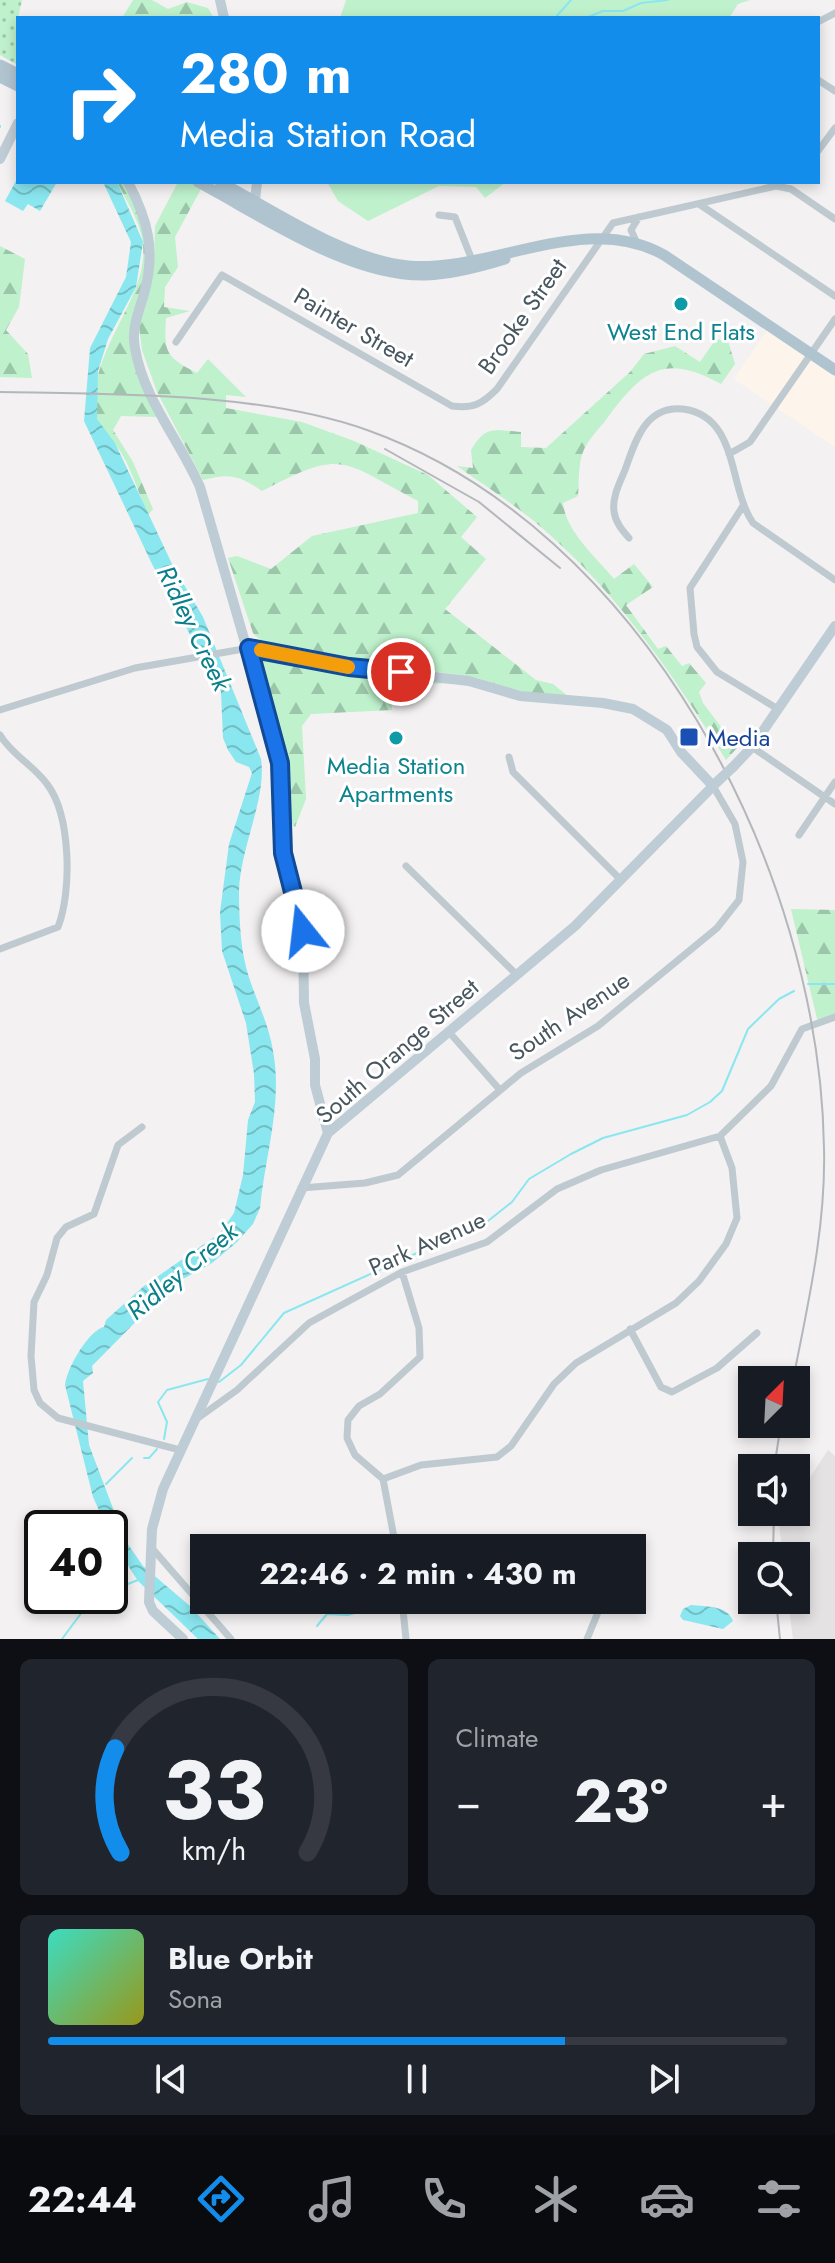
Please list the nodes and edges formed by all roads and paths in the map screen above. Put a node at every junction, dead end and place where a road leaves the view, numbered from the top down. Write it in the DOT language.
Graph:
graph roads {
  1 [pos="16,127"];
  2 [pos="835,128"];
  3 [pos="820,148"];
  4 [pos="0,159"];
  5 [pos="129,184"];
  6 [pos="203,184"];
  7 [pos="223,184"];
  8 [pos="257,184"];
  9 [pos="793,186"];
  10 [pos="699,204"];
  11 [pos="255,206"];
  12 [pos="439,215"];
  13 [pos="639,217"];
  14 [pos="835,219"];
  15 [pos="601,237"];
  16 [pos="637,243"];
  17 [pos="516,253"];
  18 [pos="472,260"];
  19 [pos="835,296"];
  20 [pos="835,319"];
  21 [pos="176,342"];
  22 [pos="811,354"];
  23 [pos="835,370"];
  24 [pos="468,408"];
  25 [pos="729,454"];
  26 [pos="743,506"];
  27 [pos="629,538"];
  28 [pos="835,580"];
  29 [pos="835,626"];
  30 [pos="249,648"];
  31 [pos="778,709"];
  32 [pos="0,710"];
  33 [pos="0,735"];
  34 [pos="752,747"];
  35 [pos="509,757"];
  36 [pos="835,782"];
  37 [pos="716,784"];
  38 [pos="825,797"];
  39 [pos="835,804"];
  40 [pos="799,835"];
  41 [pos="406,866"];
  42 [pos="620,879"];
  43 [pos="0,949"];
  44 [pos="516,974"];
  45 [pos="835,1017"];
  46 [pos="449,1032"];
  47 [pos="500,1090"];
  48 [pos="142,1127"];
  49 [pos="328,1133"];
  50 [pos="720,1136"];
  51 [pos="301,1188"];
  52 [pos="402,1272"];
  53 [pos="630,1329"];
  54 [pos="757,1333"];
  55 [pos="192,1423"];
  56 [pos="180,1450"];
  57 [pos="383,1479"];
  58 [pos="393,1534"];
  59 [pos="151,1546"];
  60 [pos="403,1614"];
  61 [pos="597,1614"];
  62 [pos="183,1639"];
  63 [pos="231,1639"];
  64 [pos="406,1639"];
  65 [pos="587,1639"];
  1 -- 4 [label="street"];
  2 -- 3 [label="street"];
  5 -- 30 [label="street"];
  6 -- 11 [label="main road"];
  7 -- 11 [label="main road"];
  8 -- 11 [label="street"];
  9 -- 10 [label="street"];
  9 -- 14 [label="street"];
  10 -- 13 [label="street"];
  10 -- 19 [label="street"];
  11 -- 17 [label="main road"];
  11 -- 18 [label="main road"];
  12 -- 18 [label="street"];
  13 -- 15 [label="street"];
  13 -- 16 [label="street"];
  15 -- 16 [label="main road"];
  15 -- 17 [label="main road"];
  15 -- 24 [label="street, Brooke Street"];
  16 -- 22 [label="main road"];
  17 -- 18 [label="main road"];
  20 -- 22 [label="street"];
  21 -- 24 [label="street, Painter Street"];
  22 -- 23 [label="main road"];
  22 -- 25 [label="street"];
  25 -- 26 [label="street"];
  25 -- 27 [label="street"];
  26 -- 28 [label="street"];
  26 -- 31 [label="street"];
  29 -- 31 [label="street, South Orange Street"];
  30 -- 32 [label="street"];
  30 -- 37 [label="street"];
  30 -- 49 [label="street"];
  31 -- 34 [label="street, South Orange Street"];
  33 -- 43 [label="street"];
  34 -- 37 [label="street, South Orange Street, bridge"];
  34 -- 38 [label="street"];
  35 -- 42 [label="street"];
  36 -- 38 [label="street"];
  37 -- 42 [label="street, South Orange Street"];
  37 -- 47 [label="street, South Avenue"];
  38 -- 39 [label="street"];
  38 -- 40 [label="street"];
  41 -- 44 [label="street"];
  42 -- 44 [label="street, South Orange Street"];
  44 -- 46 [label="street, South Orange Street"];
  45 -- 50 [label="street, Park Avenue"];
  46 -- 47 [label="street"];
  46 -- 49 [label="street, South Orange Street"];
  47 -- 51 [label="street, South Avenue"];
  48 -- 56 [label="street"];
  49 -- 51 [label="street, South Orange Street"];
  50 -- 52 [label="street, Park Avenue"];
  50 -- 53 [label="street"];
  51 -- 55 [label="street, South Orange Street"];
  52 -- 55 [label="street, Park Avenue"];
  52 -- 57 [label="street"];
  53 -- 54 [label="street"];
  53 -- 57 [label="street"];
  55 -- 56 [label="street, South Orange Street"];
  56 -- 59 [label="street, South Orange Street"];
  57 -- 58 [label="street"];
  59 -- 62 [label="street, South Orange Street"];
  59 -- 63 [label="street"];
  60 -- 64 [label="street"];
  61 -- 65 [label="street"];
}
